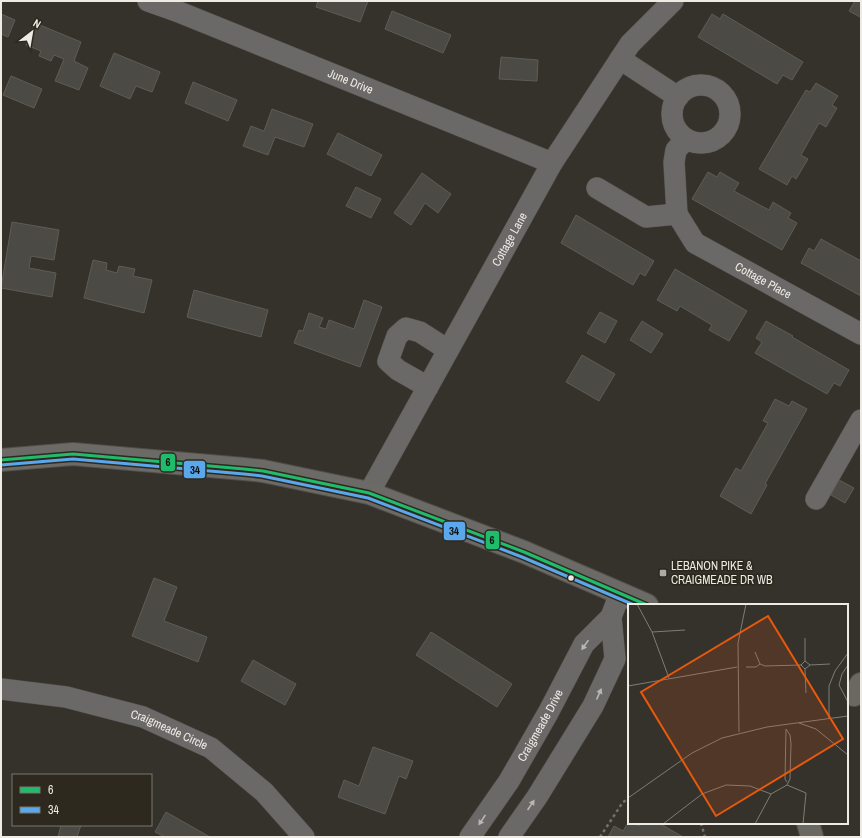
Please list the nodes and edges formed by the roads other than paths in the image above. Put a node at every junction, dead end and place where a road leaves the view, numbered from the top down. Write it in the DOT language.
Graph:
graph roads {
  1 [pos="148,1"];
  2 [pos="673,1"];
  3 [pos="180,7"];
  4 [pos="620,60"];
  5 [pos="678,97"];
  6 [pos="686,139"];
  7 [pos="552,163"];
  8 [pos="597,188"];
  9 [pos="677,214"];
  10 [pos="861,334"];
  11 [pos="448,350"];
  12 [pos="428,387"];
  13 [pos="861,420"];
  14 [pos="1,460"];
  15 [pos="369,493"];
  16 [pos="816,499"];
  17 [pos="620,593"];
  18 [pos="645,604"];
  19 [pos="611,616"];
  20 [pos="1,689"];
  21 [pos="808,824"];
  22 [pos="304,837"];
  23 [pos="470,837"];
  24 [pos="509,837"];
  25 [pos="812,837"];
  1 -- 3 [label="street, June Drive"];
  2 -- 4 [label="street, Cottage Lane"];
  3 -- 7 [label="street, June Drive"];
  4 -- 5 [label="street"];
  4 -- 7 [label="street, Cottage Lane"];
  5 -- 6 [label="street"];
  5 -- 6 [label="street"];
  6 -- 9 [label="street, Cottage Place"];
  7 -- 11 [label="street, Cottage Lane"];
  8 -- 9 [label="street"];
  9 -- 10 [label="street, Cottage Place"];
  11 -- 12 [label="street, Cottage Lane"];
  11 -- 12 [label="street"];
  12 -- 15 [label="street, Cottage Lane"];
  13 -- 16 [label="street"];
  14 -- 15 [label="main road"];
  15 -- 17 [label="main road"];
  17 -- 18 [label="main road"];
  17 -- 19 [label="street, Craigmeade Drive"];
  19 -- 23 [label="street, Craigmeade Drive, one-way"];
  24 -- 19 [label="street, Craigmeade Drive, one-way"];
  20 -- 22 [label="street, Craigmeade Circle"];
  21 -- 25 [label="highway"];
}
